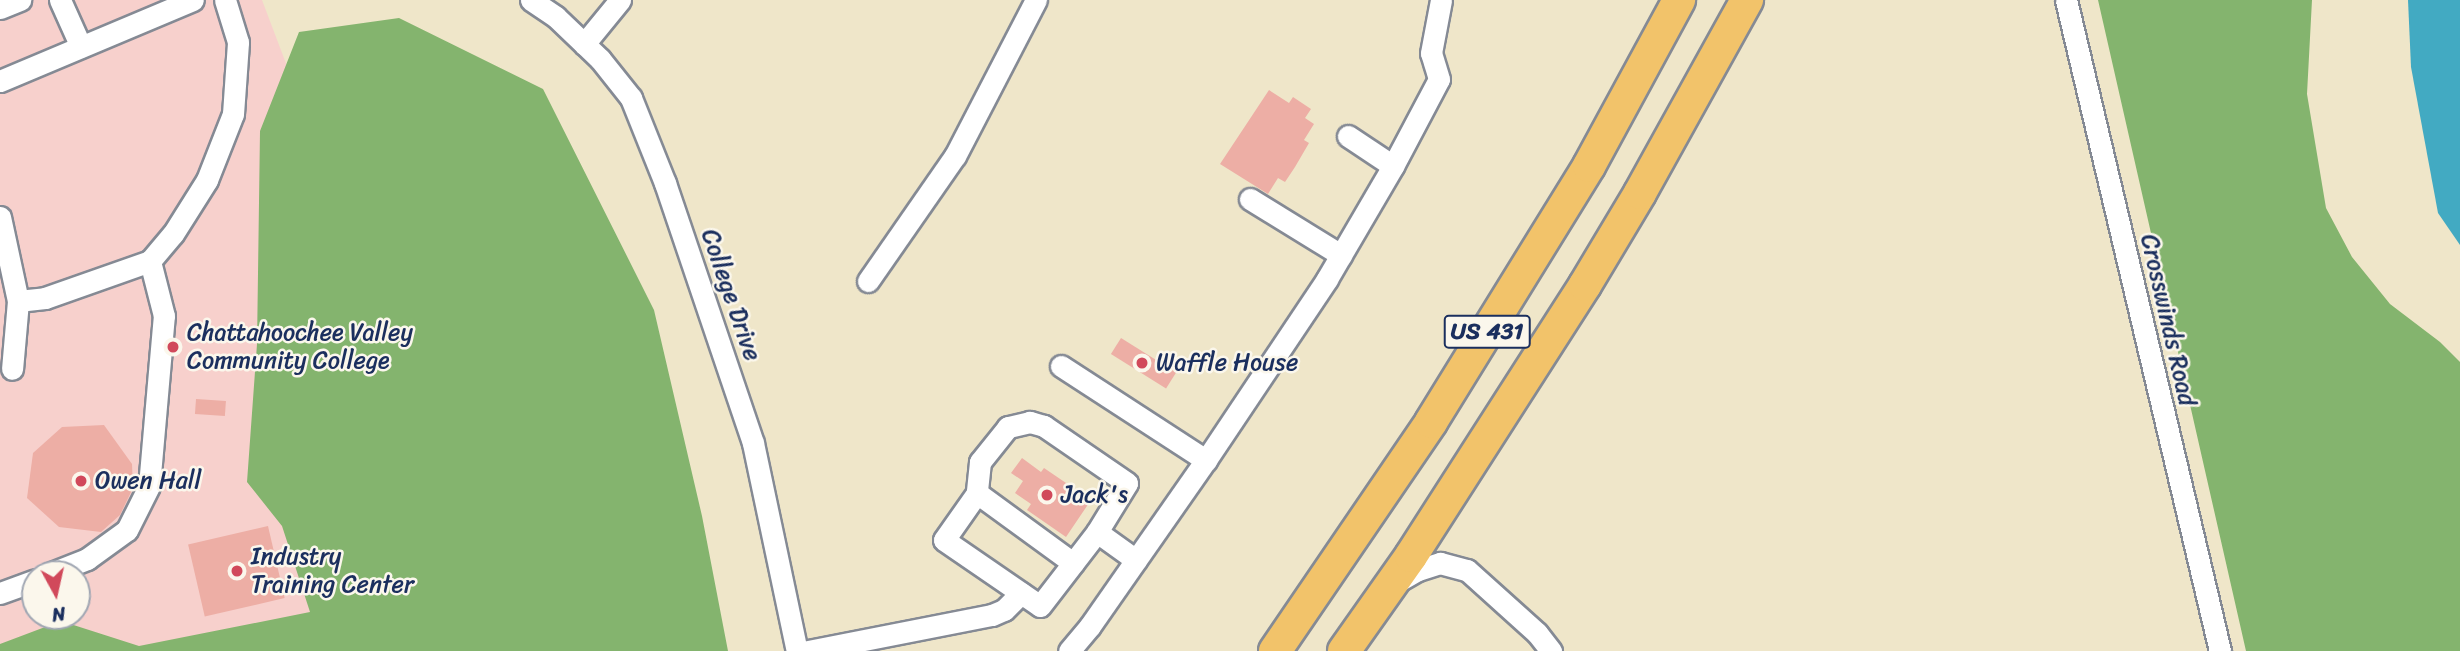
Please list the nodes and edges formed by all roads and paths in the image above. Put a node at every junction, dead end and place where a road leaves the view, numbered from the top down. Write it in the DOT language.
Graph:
graph roads {
  1 [pos="20,0"];
  2 [pos="60,0"];
  3 [pos="193,0"];
  4 [pos="225,0"];
  5 [pos="531,0"];
  6 [pos="620,0"];
  7 [pos="1036,0"];
  8 [pos="1441,0"];
  9 [pos="1679,0"];
  10 [pos="1748,0"];
  11 [pos="2066,0"];
  12 [pos="0,8"];
  13 [pos="584,44"];
  14 [pos="80,47"];
  15 [pos="0,81"];
  16 [pos="1348,136"];
  17 [pos="1393,166"];
  18 [pos="1250,199"];
  19 [pos="0,217"];
  20 [pos="1341,255"];
  21 [pos="149,261"];
  22 [pos="868,281"];
  23 [pos="18,302"];
  24 [pos="1061,366"];
  25 [pos="12,369"];
  26 [pos="1206,460"];
  27 [pos="977,493"];
  28 [pos="1097,532"];
  29 [pos="1136,559"];
  30 [pos="84,560"];
  31 [pos="1073,563"];
  32 [pos="21,585"];
  33 [pos="1389,587"];
  34 [pos="0,593"];
  35 [pos="1021,593"];
  36 [pos="797,651"];
  37 [pos="808,651"];
  38 [pos="1069,651"];
  39 [pos="1275,651"];
  40 [pos="1344,651"];
  41 [pos="1550,651"];
  42 [pos="2220,651"];
  1 -- 12 [label="street"];
  2 -- 14 [label="street"];
  3 -- 14 [label="street"];
  4 -- 21 [label="street"];
  5 -- 13 [label="street, College Drive"];
  6 -- 13 [label="street"];
  7 -- 22 [label="street"];
  8 -- 17 [label="street"];
  9 -- 39 [label="highway, US 431"];
  10 -- 33 [label="highway, US 431"];
  11 -- 42 [label="street, Crosswinds Road"];
  13 -- 36 [label="street, College Drive"];
  14 -- 15 [label="street"];
  16 -- 17 [label="street"];
  17 -- 20 [label="street"];
  18 -- 20 [label="street"];
  19 -- 23 [label="street"];
  20 -- 26 [label="street"];
  21 -- 23 [label="street"];
  21 -- 30 [label="street"];
  23 -- 25 [label="street"];
  24 -- 26 [label="street"];
  26 -- 29 [label="street"];
  27 -- 28 [label="street"];
  27 -- 31 [label="street"];
  27 -- 35 [label="street"];
  28 -- 29 [label="street"];
  28 -- 31 [label="street"];
  29 -- 38 [label="street"];
  31 -- 35 [label="street"];
  32 -- 34 [label="street"];
  33 -- 40 [label="highway, US 431"];
  33 -- 41 [label="street"];
  35 -- 37 [label="street"];
}
